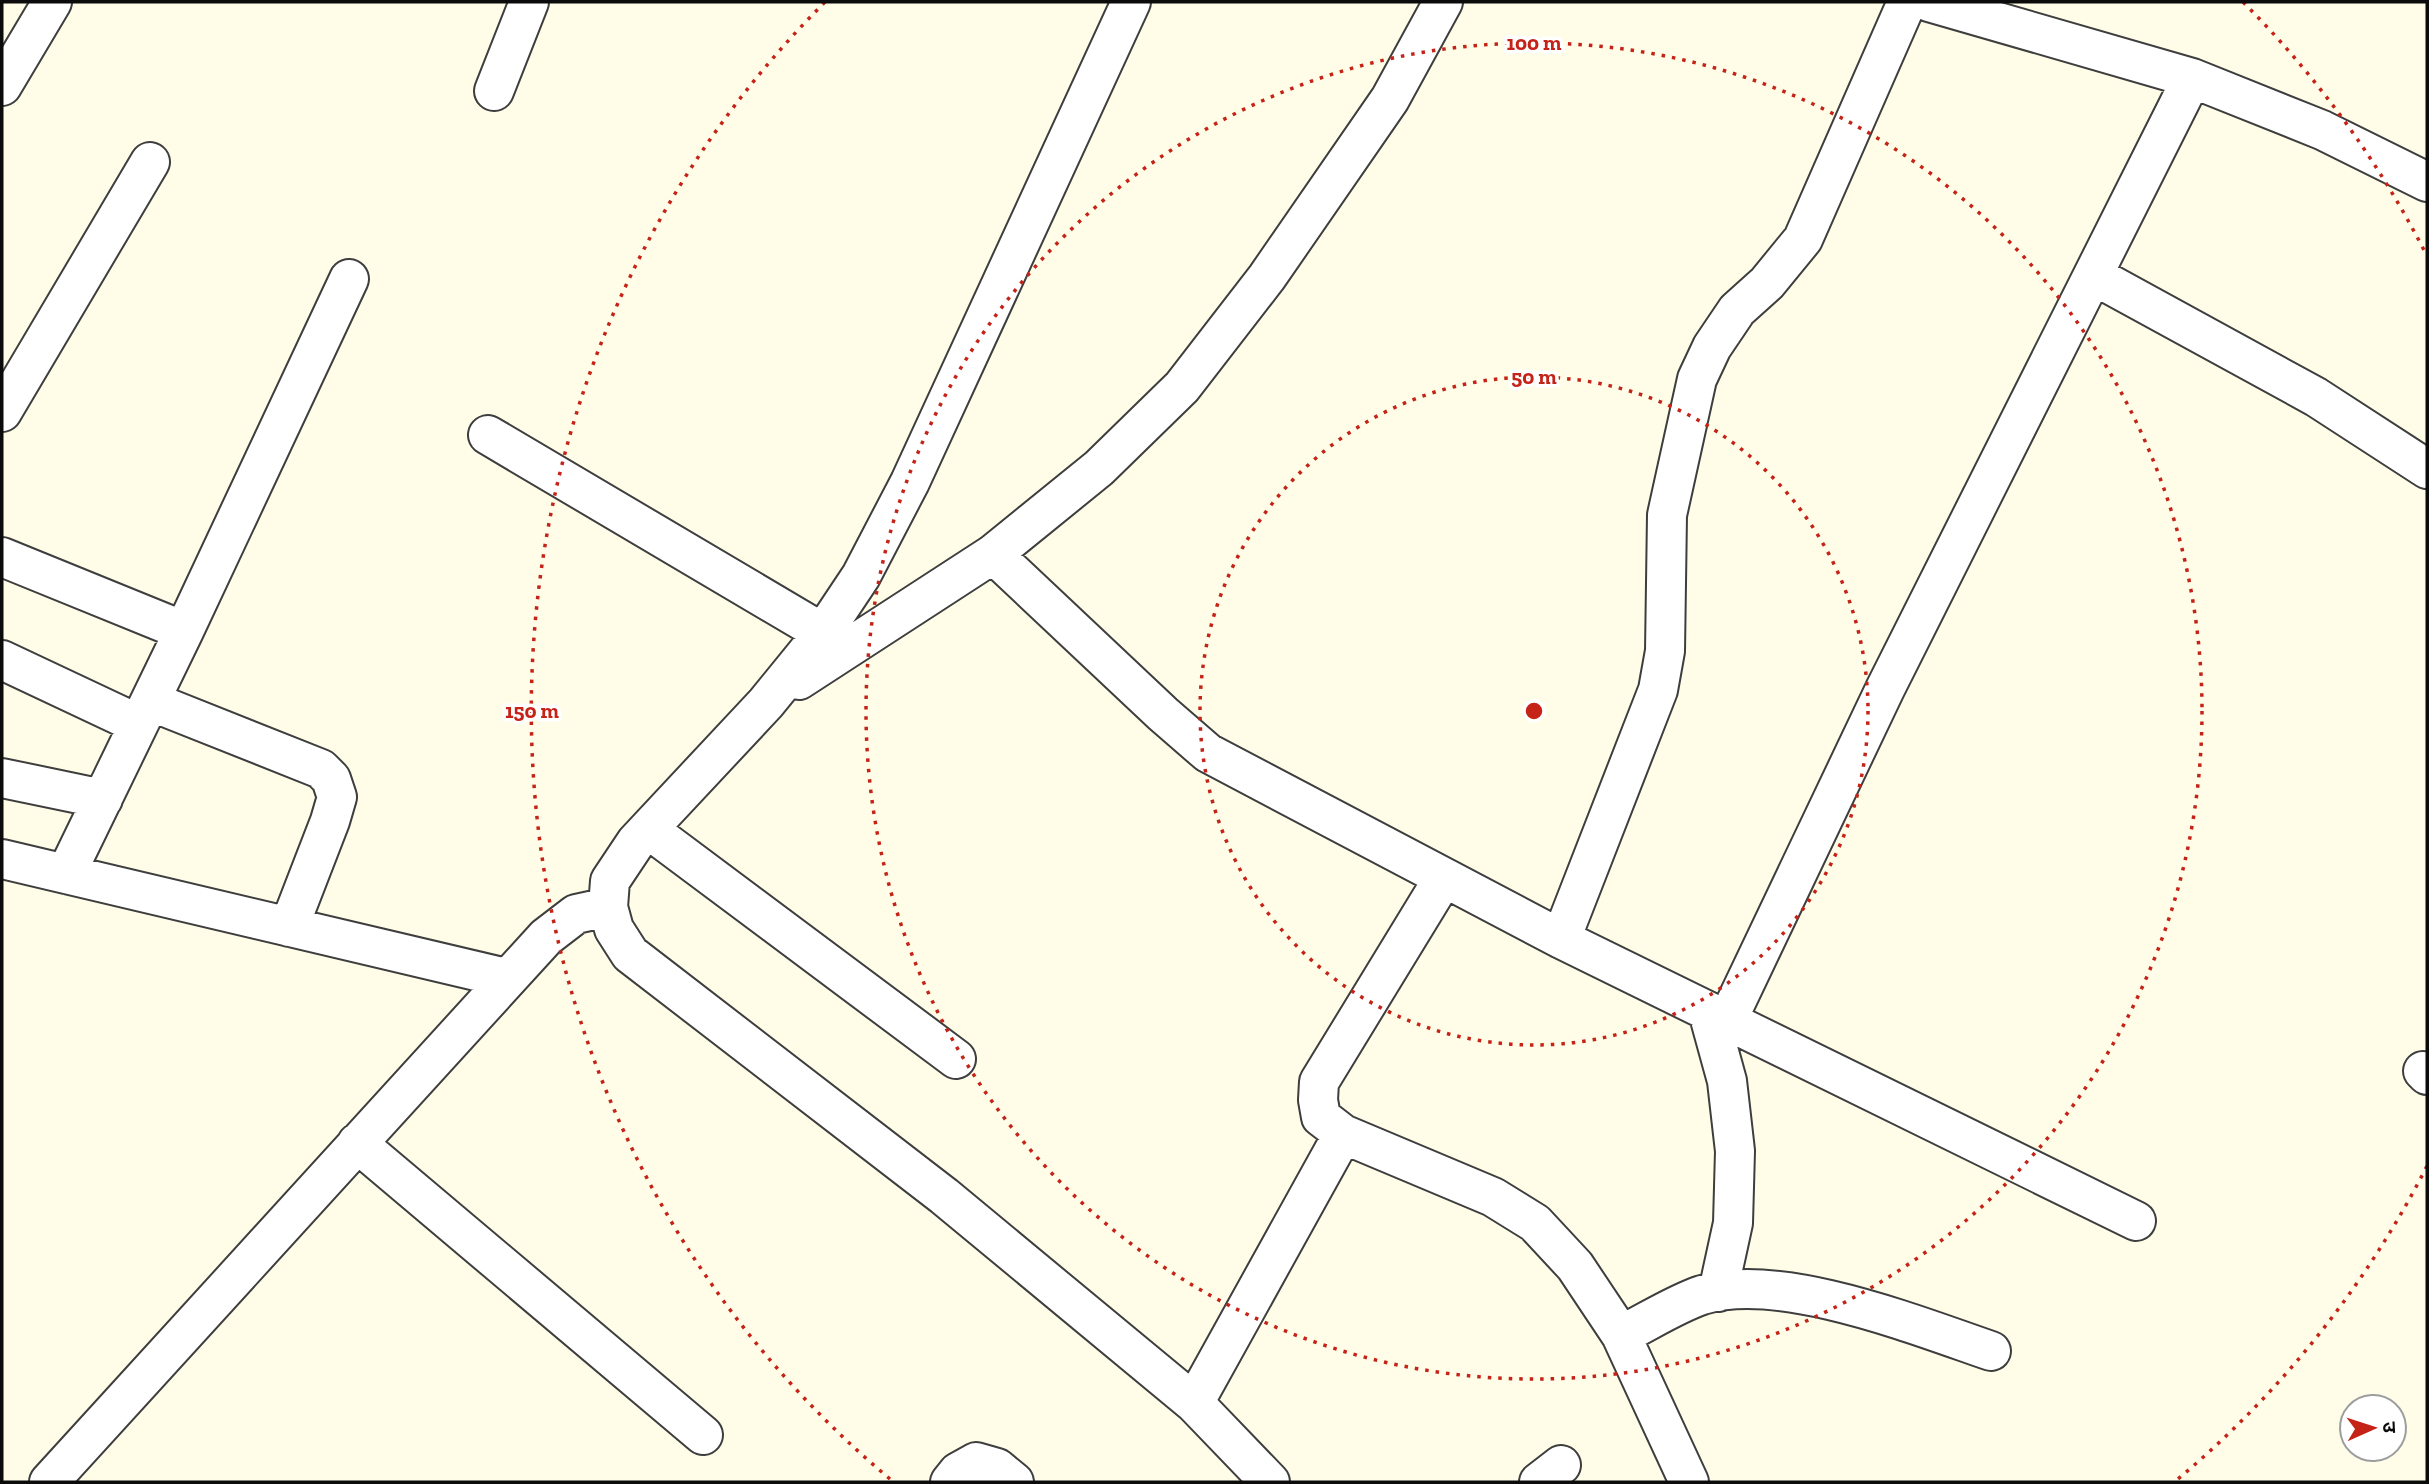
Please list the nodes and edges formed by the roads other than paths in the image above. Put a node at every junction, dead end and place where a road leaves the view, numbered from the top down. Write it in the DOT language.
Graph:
graph roads {
  1 [pos="52,2"];
  2 [pos="529,2"];
  3 [pos="1131,2"];
  4 [pos="1443,2"];
  5 [pos="1907,2"];
  6 [pos="1929,2"];
  7 [pos="2192,78"];
  8 [pos="2,86"];
  9 [pos="494,91"];
  10 [pos="150,162"];
  11 [pos="2427,182"];
  12 [pos="2093,275"];
  13 [pos="349,279"];
  14 [pos="2,412"];
  15 [pos="488,435"];
  16 [pos="2427,469"];
  17 [pos="993,554"];
  18 [pos="2,557"];
  19 [pos="184,631"];
  20 [pos="823,633"];
  21 [pos="2,660"];
  22 [pos="765,703"];
  23 [pos="144,713"];
  24 [pos="2,778"];
  25 [pos="648,829"];
  26 [pos="86,832"];
  27 [pos="2,859"];
  28 [pos="1443,879"];
  29 [pos="592,910"];
  30 [pos="289,927"];
  31 [pos="1560,939"];
  32 [pos="506,978"];
  33 [pos="1718,1016"];
  34 [pos="956,1059"];
  35 [pos="1343,1134"];
  36 [pos="356,1143"];
  37 [pos="2136,1221"];
  38 [pos="1718,1292"];
  39 [pos="1621,1335"];
  40 [pos="1990,1351"];
  41 [pos="1194,1403"];
  42 [pos="703,1435"];
  43 [pos="50,1482"];
  44 [pos="950,1482"];
  45 [pos="1014,1482"];
  46 [pos="1270,1482"];
  47 [pos="1689,1482"];
  1 -- 8 [label="street"];
  2 -- 9 [label="street"];
  3 -- 20 [label="street"];
  4 -- 17 [label="street"];
  5 -- 31 [label="street"];
  6 -- 7 [label="street"];
  7 -- 11 [label="street"];
  7 -- 12 [label="street"];
  10 -- 14 [label="street"];
  12 -- 16 [label="street"];
  12 -- 33 [label="street"];
  13 -- 19 [label="street"];
  15 -- 20 [label="street"];
  17 -- 22 [label="street"];
  17 -- 28 [label="street"];
  18 -- 19 [label="street"];
  19 -- 23 [label="street"];
  20 -- 22 [label="street"];
  21 -- 23 [label="street"];
  22 -- 25 [label="street"];
  23 -- 26 [label="street"];
  23 -- 30 [label="street"];
  24 -- 26 [label="street"];
  25 -- 29 [label="street"];
  25 -- 34 [label="street"];
  26 -- 27 [label="street"];
  26 -- 30 [label="street"];
  28 -- 31 [label="street"];
  28 -- 35 [label="street"];
  29 -- 32 [label="street"];
  29 -- 41 [label="street"];
  30 -- 32 [label="street"];
  31 -- 33 [label="street"];
  32 -- 36 [label="street"];
  33 -- 37 [label="street"];
  33 -- 38 [label="street"];
  35 -- 39 [label="street"];
  35 -- 41 [label="street"];
  36 -- 42 [label="street"];
  36 -- 43 [label="street"];
  38 -- 39 [label="street"];
  38 -- 40 [label="street"];
  39 -- 47 [label="street"];
  41 -- 46 [label="street"];
  44 -- 45 [label="street"];
}
